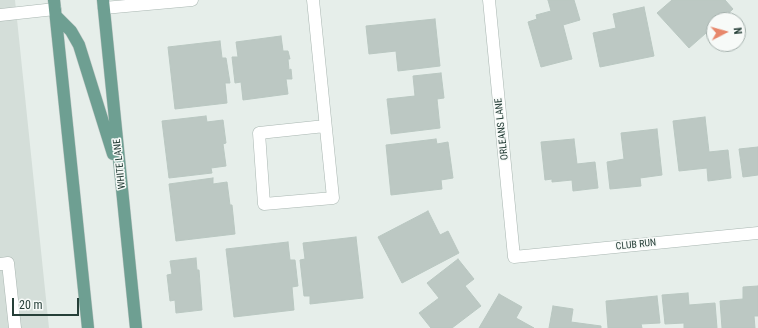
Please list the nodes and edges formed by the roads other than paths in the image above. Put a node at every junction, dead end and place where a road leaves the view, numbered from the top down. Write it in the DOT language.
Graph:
graph roads {
  1 [pos="93,0"];
  2 [pos="192,0"];
  3 [pos="313,0"];
  4 [pos="489,0"];
  5 [pos="103,4"];
  6 [pos="55,8"];
  7 [pos="0,15"];
  8 [pos="326,126"];
  9 [pos="121,180"];
  10 [pos="758,233"];
  11 [pos="514,257"];
  12 [pos="0,264"];
  13 [pos="15,328"];
  14 [pos="88,328"];
  15 [pos="136,328"];
  1 -- 5 [label="main road"];
  2 -- 5 [label="street"];
  3 -- 8 [label="street"];
  4 -- 11 [label="street, ORLEANS LANE"];
  5 -- 9 [label="main road, WHITE LANE"];
  6 -- 7 [label="street"];
  6 -- 9 [label="main road"];
  6 -- 14 [label="main road"];
  8 -- 8 [label="street"];
  9 -- 15 [label="main road, WHITE LANE"];
  10 -- 11 [label="street, CLUB RUN"];
  12 -- 13 [label="street"];
}
